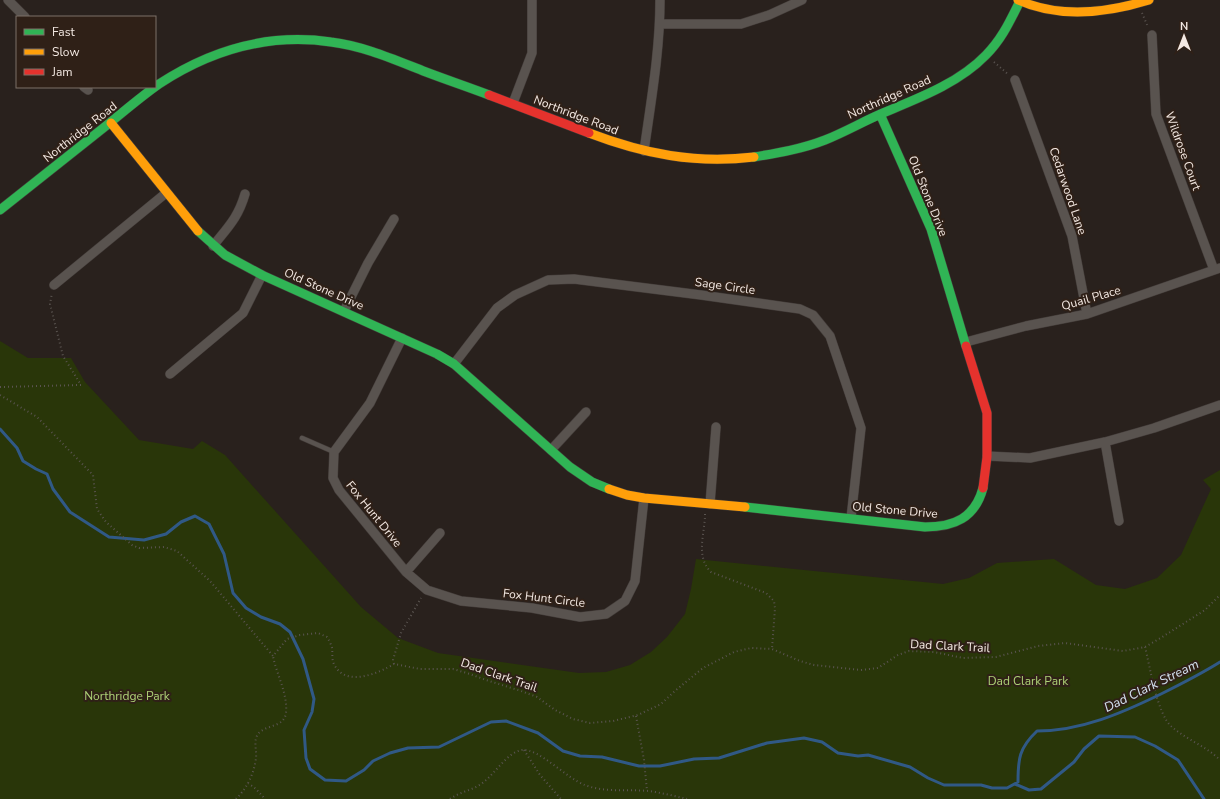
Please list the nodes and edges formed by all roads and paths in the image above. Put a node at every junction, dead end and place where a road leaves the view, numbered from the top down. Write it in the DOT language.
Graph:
graph roads {
  1 [pos="8,0"];
  2 [pos="532,0"];
  3 [pos="660,0"];
  4 [pos="802,0"];
  5 [pos="1019,0"];
  6 [pos="1144,1"];
  7 [pos="25,16"];
  8 [pos="660,24"];
  9 [pos="1152,35"];
  10 [pos="986,54"];
  11 [pos="1015,80"];
  12 [pos="156,87"];
  13 [pos="154,88"];
  14 [pos="513,103"];
  15 [pos="880,114"];
  16 [pos="111,123"];
  17 [pos="644,151"];
  18 [pos="166,193"];
  19 [pos="245,194"];
  20 [pos="1,206"];
  21 [pos="394,219"];
  22 [pos="214,246"];
  23 [pos="1217,269"];
  24 [pos="262,275"];
  25 [pos="54,285"];
  26 [pos="344,311"];
  27 [pos="1087,314"];
  28 [pos="402,338"];
  29 [pos="966,342"];
  30 [pos="454,364"];
  31 [pos="170,374"];
  32 [pos="0,387"];
  33 [pos="0,395"];
  34 [pos="1220,405"];
  35 [pos="586,412"];
  36 [pos="716,427"];
  37 [pos="302,438"];
  38 [pos="1105,442"];
  39 [pos="551,450"];
  40 [pos="334,452"];
  41 [pos="987,456"];
  42 [pos="644,498"];
  43 [pos="707,503"];
  44 [pos="851,518"];
  45 [pos="1119,520"];
  46 [pos="440,533"];
  47 [pos="406,572"];
  48 [pos="428,590"];
  49 [pos="1220,595"];
  50 [pos="1145,647"];
  51 [pos="772,649"];
  52 [pos="273,656"];
  53 [pos="394,664"];
  54 [pos="636,716"];
  55 [pos="524,750"];
  56 [pos="1220,760"];
  57 [pos="248,783"];
  58 [pos="647,791"];
  59 [pos="236,799"];
  60 [pos="264,799"];
  61 [pos="450,799"];
  62 [pos="561,799"];
  63 [pos="687,799"];
  1 -- 7 [label="street"];
  2 -- 14 [label="street"];
  3 -- 8 [label="street"];
  4 -- 8 [label="street"];
  5 -- 6 [label="street, Northridge Road"];
  5 -- 10 [label="street, Northridge Road"];
  6 -- 9 [label="path"];
  8 -- 17 [label="street"];
  9 -- 23 [label="street, Wildrose Court"];
  10 -- 11 [label="path"];
  10 -- 15 [label="street, Northridge Road"];
  11 -- 27 [label="street, Cedarwood Lane"];
  12 -- 14 [label="street, Northridge Road"];
  13 -- 16 [label="street, Northridge Road"];
  14 -- 17 [label="street, Northridge Road"];
  15 -- 17 [label="street, Northridge Road"];
  15 -- 29 [label="street, Old Stone Drive"];
  16 -- 18 [label="street, Old Stone Drive"];
  16 -- 20 [label="street, Northridge Road"];
  18 -- 22 [label="street, Old Stone Drive"];
  18 -- 25 [label="street"];
  19 -- 22 [label="street"];
  21 -- 26 [label="street"];
  22 -- 24 [label="street, Old Stone Drive"];
  23 -- 27 [label="street, Quail Place"];
  24 -- 26 [label="street, Old Stone Drive"];
  24 -- 31 [label="street"];
  25 -- 32 [label="path"];
  26 -- 28 [label="street, Old Stone Drive"];
  27 -- 29 [label="street, Quail Place"];
  28 -- 30 [label="street, Old Stone Drive"];
  28 -- 40 [label="street"];
  29 -- 41 [label="street, Old Stone Drive"];
  30 -- 39 [label="street, Old Stone Drive"];
  30 -- 44 [label="street, Sage Circle"];
  33 -- 52 [label="path"];
  34 -- 38 [label="street"];
  35 -- 39 [label="street"];
  36 -- 43 [label="street"];
  37 -- 40 [label="lane"];
  38 -- 41 [label="street"];
  38 -- 45 [label="street"];
  39 -- 42 [label="street, Old Stone Drive"];
  40 -- 47 [label="street, Fox Hunt Drive"];
  41 -- 44 [label="street, Old Stone Drive"];
  42 -- 43 [label="street, Old Stone Drive"];
  42 -- 48 [label="street, Fox Hunt Circle"];
  43 -- 44 [label="street, Old Stone Drive"];
  43 -- 51 [label="path"];
  46 -- 47 [label="street"];
  47 -- 48 [label="street, Fox Hunt Circle"];
  48 -- 53 [label="path"];
  49 -- 50 [label="path, Dad Clark Trail"];
  50 -- 51 [label="path, Dad Clark Trail"];
  50 -- 56 [label="path"];
  51 -- 54 [label="path, Dad Clark Trail"];
  52 -- 53 [label="path"];
  52 -- 57 [label="path"];
  53 -- 54 [label="path, Dad Clark Trail"];
  54 -- 58 [label="path"];
  55 -- 58 [label="path"];
  55 -- 61 [label="path"];
  55 -- 62 [label="path"];
  57 -- 59 [label="path"];
  57 -- 60 [label="path"];
  58 -- 63 [label="path"];
}
